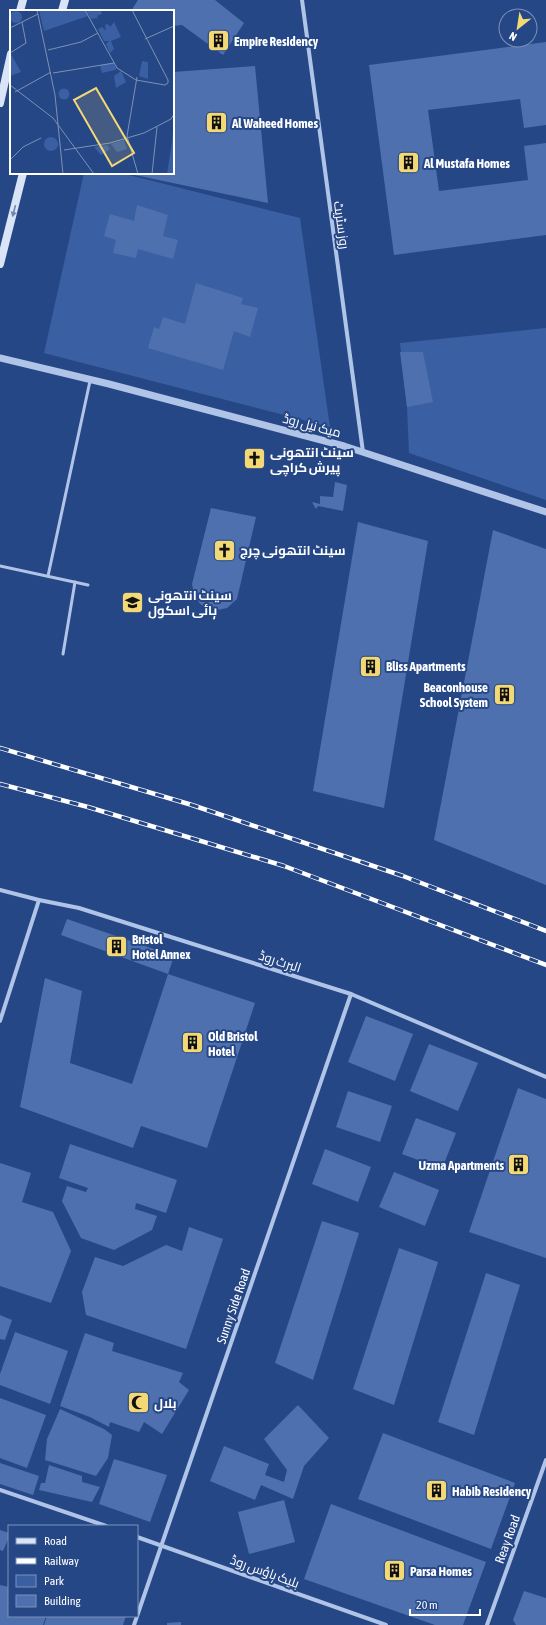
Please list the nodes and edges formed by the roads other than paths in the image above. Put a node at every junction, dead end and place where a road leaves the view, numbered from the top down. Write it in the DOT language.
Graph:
graph roads {
  1 [pos="23,0"];
  2 [pos="65,0"];
  3 [pos="302,0"];
  4 [pos="20,10"];
  5 [pos="62,10"];
  6 [pos="10,58"];
  7 [pos="0,103"];
  8 [pos="23,174"];
  9 [pos="0,264"];
  10 [pos="0,358"];
  11 [pos="91,379"];
  12 [pos="363,452"];
  13 [pos="546,512"];
  14 [pos="0,566"];
  15 [pos="48,576"];
  16 [pos="75,582"];
  17 [pos="88,585"];
  18 [pos="63,654"];
  19 [pos="0,890"];
  20 [pos="39,900"];
  21 [pos="351,994"];
  22 [pos="0,1021"];
  23 [pos="546,1077"];
  24 [pos="546,1460"];
  25 [pos="0,1490"];
  26 [pos="103,1525"];
  27 [pos="138,1537"];
  28 [pos="162,1545"];
  29 [pos="138,1614"];
  30 [pos="386,1625"];
  31 [pos="487,1625"];
  1 -- 4 [label="main road"];
  2 -- 5 [label="main road"];
  3 -- 12 [label="street, روز سٹریٹ"];
  6 -- 7 [label="main road"];
  8 -- 9 [label="main road, one-way"];
  10 -- 11 [label="street, میک نیل روڈ"];
  11 -- 12 [label="street, میک نیل روڈ"];
  11 -- 15 [label="lane"];
  12 -- 13 [label="street, میک نیل روڈ"];
  14 -- 15 [label="lane"];
  15 -- 16 [label="lane"];
  16 -- 17 [label="lane"];
  16 -- 18 [label="lane"];
  19 -- 20 [label="street, البرٹ روڈ"];
  20 -- 21 [label="street, البرٹ روڈ"];
  20 -- 22 [label="street"];
  21 -- 23 [label="street, البرٹ روڈ"];
  21 -- 28 [label="street, Sunny Side Road"];
  24 -- 31 [label="street, Reay Road"];
  25 -- 26 [label="street"];
  27 -- 28 [label="street, بلیک ہاؤس روڈ"];
  28 -- 29 [label="street, Sunny Side Road"];
  28 -- 30 [label="street, بلیک ہاؤس روڈ"];
}
